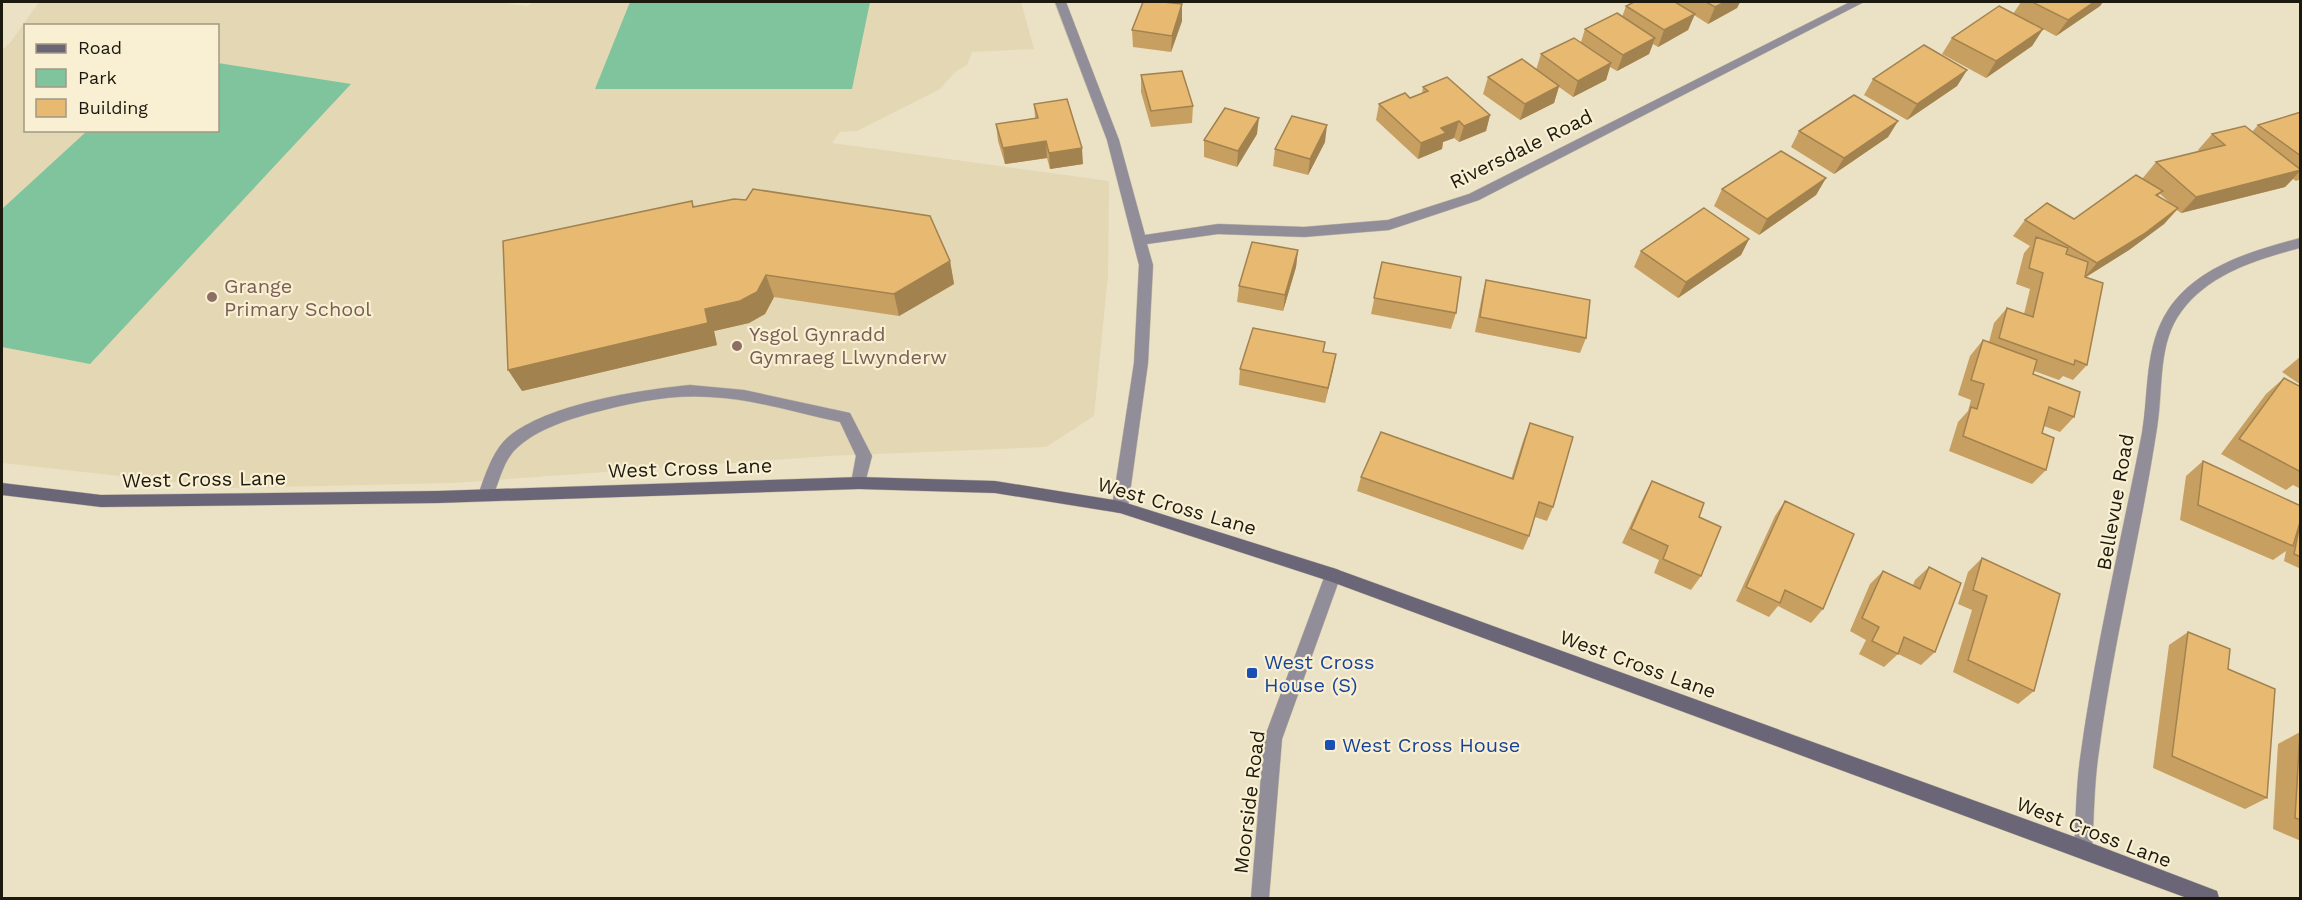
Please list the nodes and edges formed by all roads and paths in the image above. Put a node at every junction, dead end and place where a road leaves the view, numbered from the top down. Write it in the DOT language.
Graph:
graph roads {
  1 [pos="1060,2"];
  2 [pos="1858,2"];
  3 [pos="1139,242"];
  4 [pos="2301,243"];
  5 [pos="859,483"];
  6 [pos="2,489"];
  7 [pos="486,495"];
  8 [pos="1120,507"];
  9 [pos="1333,575"];
  10 [pos="2083,849"];
  11 [pos="1260,898"];
  12 [pos="2210,898"];
  1 -- 3 [label="street"];
  2 -- 3 [label="street, Riversdale Road"];
  3 -- 8 [label="street"];
  4 -- 10 [label="street, Bellevue Road"];
  5 -- 7 [label="street, West Cross Lane"];
  5 -- 7 [label="street"];
  5 -- 8 [label="street, West Cross Lane"];
  6 -- 7 [label="street, West Cross Lane"];
  8 -- 9 [label="street, West Cross Lane"];
  9 -- 10 [label="street, West Cross Lane"];
  9 -- 11 [label="street, Moorside Road"];
  10 -- 12 [label="street, West Cross Lane"];
}
